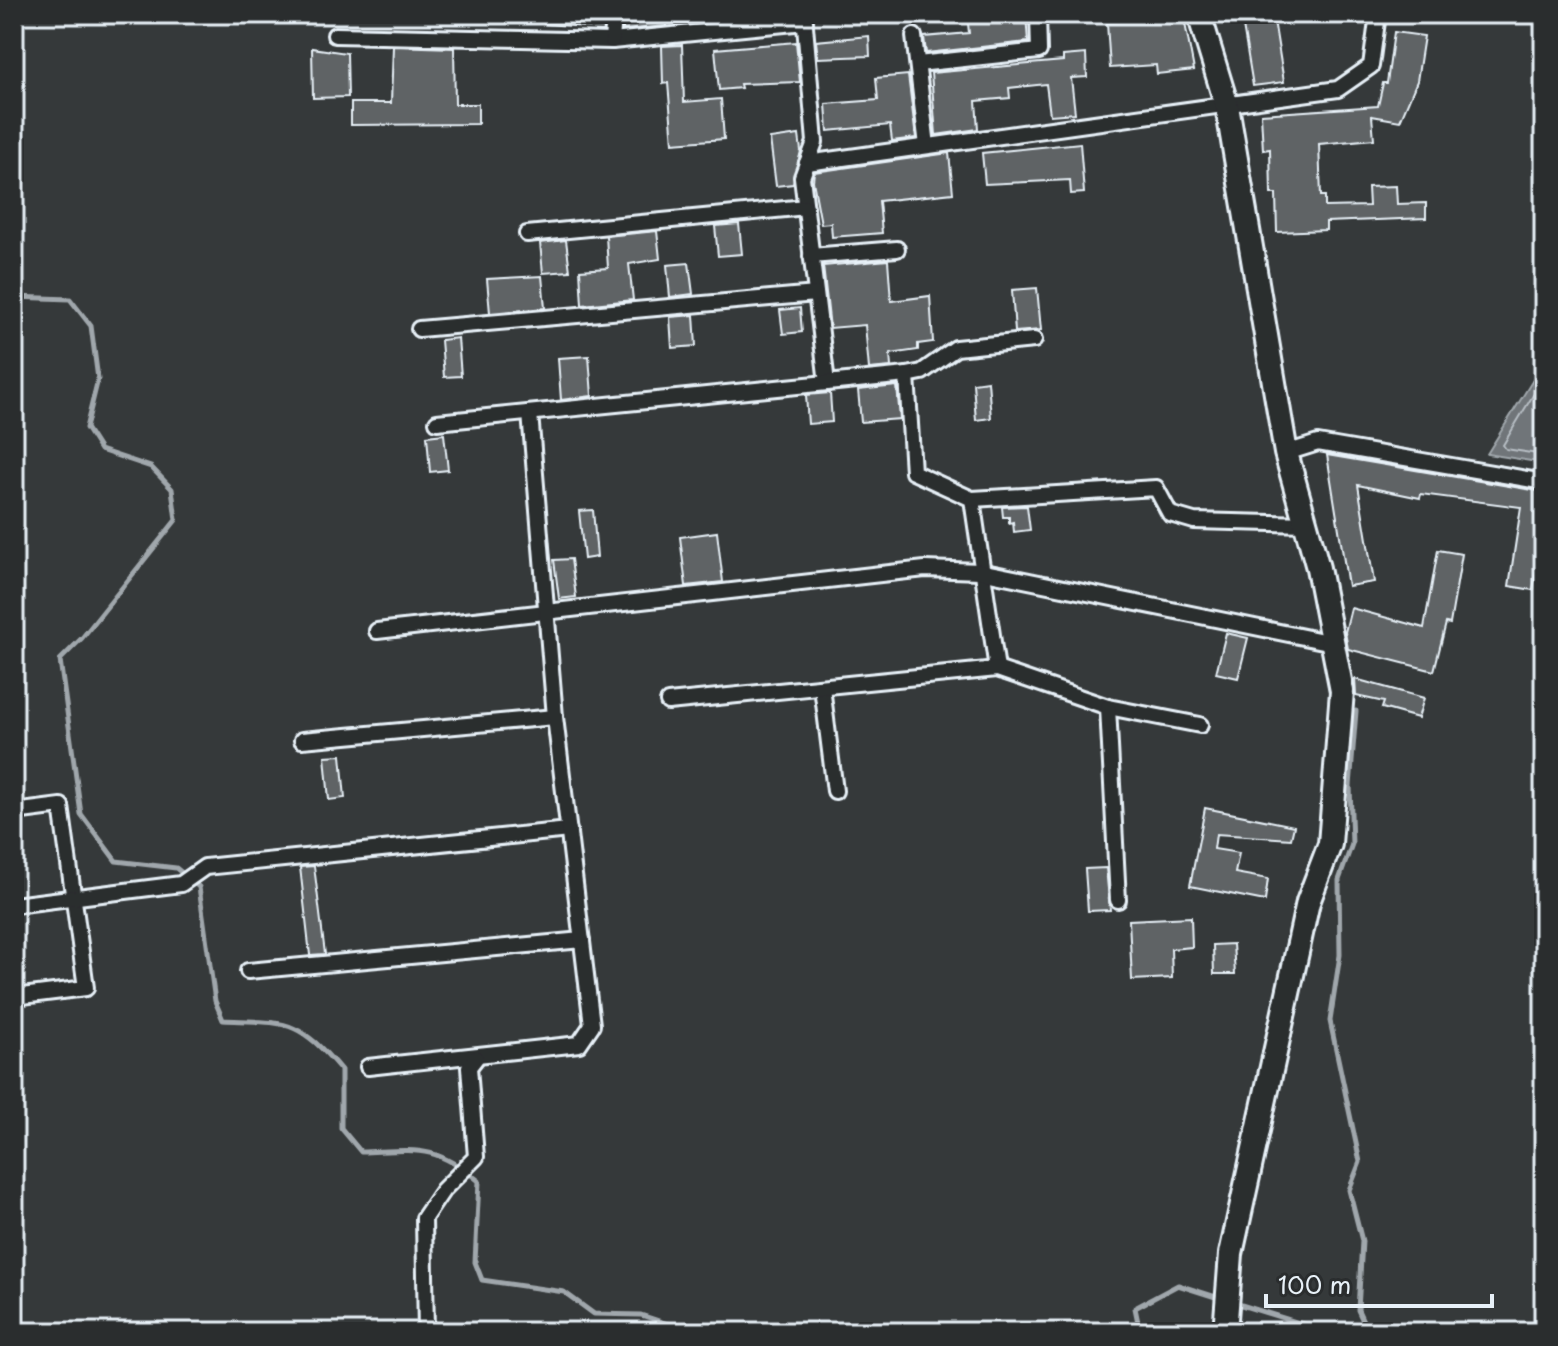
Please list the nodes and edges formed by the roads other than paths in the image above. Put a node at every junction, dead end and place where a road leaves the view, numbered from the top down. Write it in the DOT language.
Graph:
graph roads {
  1 [pos="614,14"];
  2 [pos="1038,14"];
  3 [pos="1199,14"];
  4 [pos="1378,14"];
  5 [pos="804,18"];
  6 [pos="335,35"];
  7 [pos="914,36"];
  8 [pos="612,41"];
  9 [pos="918,64"];
  10 [pos="1227,106"];
  11 [pos="927,146"];
  12 [pos="807,163"];
  13 [pos="806,207"];
  14 [pos="527,234"];
  15 [pos="897,249"];
  16 [pos="811,256"];
  17 [pos="816,294"];
  18 [pos="419,329"];
  19 [pos="1034,340"];
  20 [pos="907,375"];
  21 [pos="827,383"];
  22 [pos="530,413"];
  23 [pos="437,422"];
  24 [pos="1286,453"];
  25 [pos="1544,482"];
  26 [pos="972,499"];
  27 [pos="1306,524"];
  28 [pos="980,571"];
  29 [pos="548,610"];
  30 [pos="377,631"];
  31 [pos="1333,643"];
  32 [pos="997,669"];
  33 [pos="822,687"];
  34 [pos="668,702"];
  35 [pos="1108,707"];
  36 [pos="555,717"];
  37 [pos="1200,725"];
  38 [pos="302,740"];
  39 [pos="835,791"];
  40 [pos="14,812"];
  41 [pos="569,830"];
  42 [pos="76,897"];
  43 [pos="1118,900"];
  44 [pos="14,905"];
  45 [pos="582,940"];
  46 [pos="248,971"];
  47 [pos="14,997"];
  48 [pos="476,1058"];
  49 [pos="368,1067"];
  50 [pos="426,1332"];
  51 [pos="1225,1332"];
  1 -- 8 [label="street"];
  2 -- 9 [label="street"];
  3 -- 10 [label="main road"];
  4 -- 10 [label="street"];
  5 -- 8 [label="street"];
  5 -- 12 [label="street"];
  6 -- 8 [label="street"];
  7 -- 9 [label="street"];
  9 -- 11 [label="street"];
  10 -- 11 [label="street"];
  10 -- 24 [label="main road"];
  11 -- 12 [label="street"];
  12 -- 13 [label="street"];
  13 -- 14 [label="street"];
  13 -- 16 [label="street"];
  15 -- 16 [label="street"];
  16 -- 17 [label="street"];
  17 -- 18 [label="street"];
  17 -- 21 [label="street"];
  19 -- 20 [label="street"];
  20 -- 21 [label="street"];
  20 -- 26 [label="street"];
  21 -- 22 [label="street"];
  22 -- 23 [label="street"];
  22 -- 29 [label="street"];
  24 -- 25 [label="street"];
  24 -- 27 [label="main road"];
  26 -- 27 [label="street"];
  26 -- 28 [label="street"];
  27 -- 31 [label="main road"];
  28 -- 29 [label="street"];
  28 -- 31 [label="street"];
  28 -- 32 [label="street"];
  29 -- 30 [label="street"];
  29 -- 36 [label="street"];
  31 -- 51 [label="main road"];
  32 -- 33 [label="street"];
  32 -- 35 [label="street"];
  33 -- 34 [label="street"];
  33 -- 39 [label="street"];
  35 -- 37 [label="street"];
  35 -- 43 [label="street"];
  36 -- 38 [label="street"];
  36 -- 41 [label="street"];
  40 -- 42 [label="street"];
  41 -- 42 [label="street"];
  41 -- 45 [label="street"];
  42 -- 44 [label="street"];
  42 -- 47 [label="street"];
  45 -- 46 [label="street"];
  45 -- 48 [label="street"];
  48 -- 49 [label="street"];
  48 -- 50 [label="street"];
}
